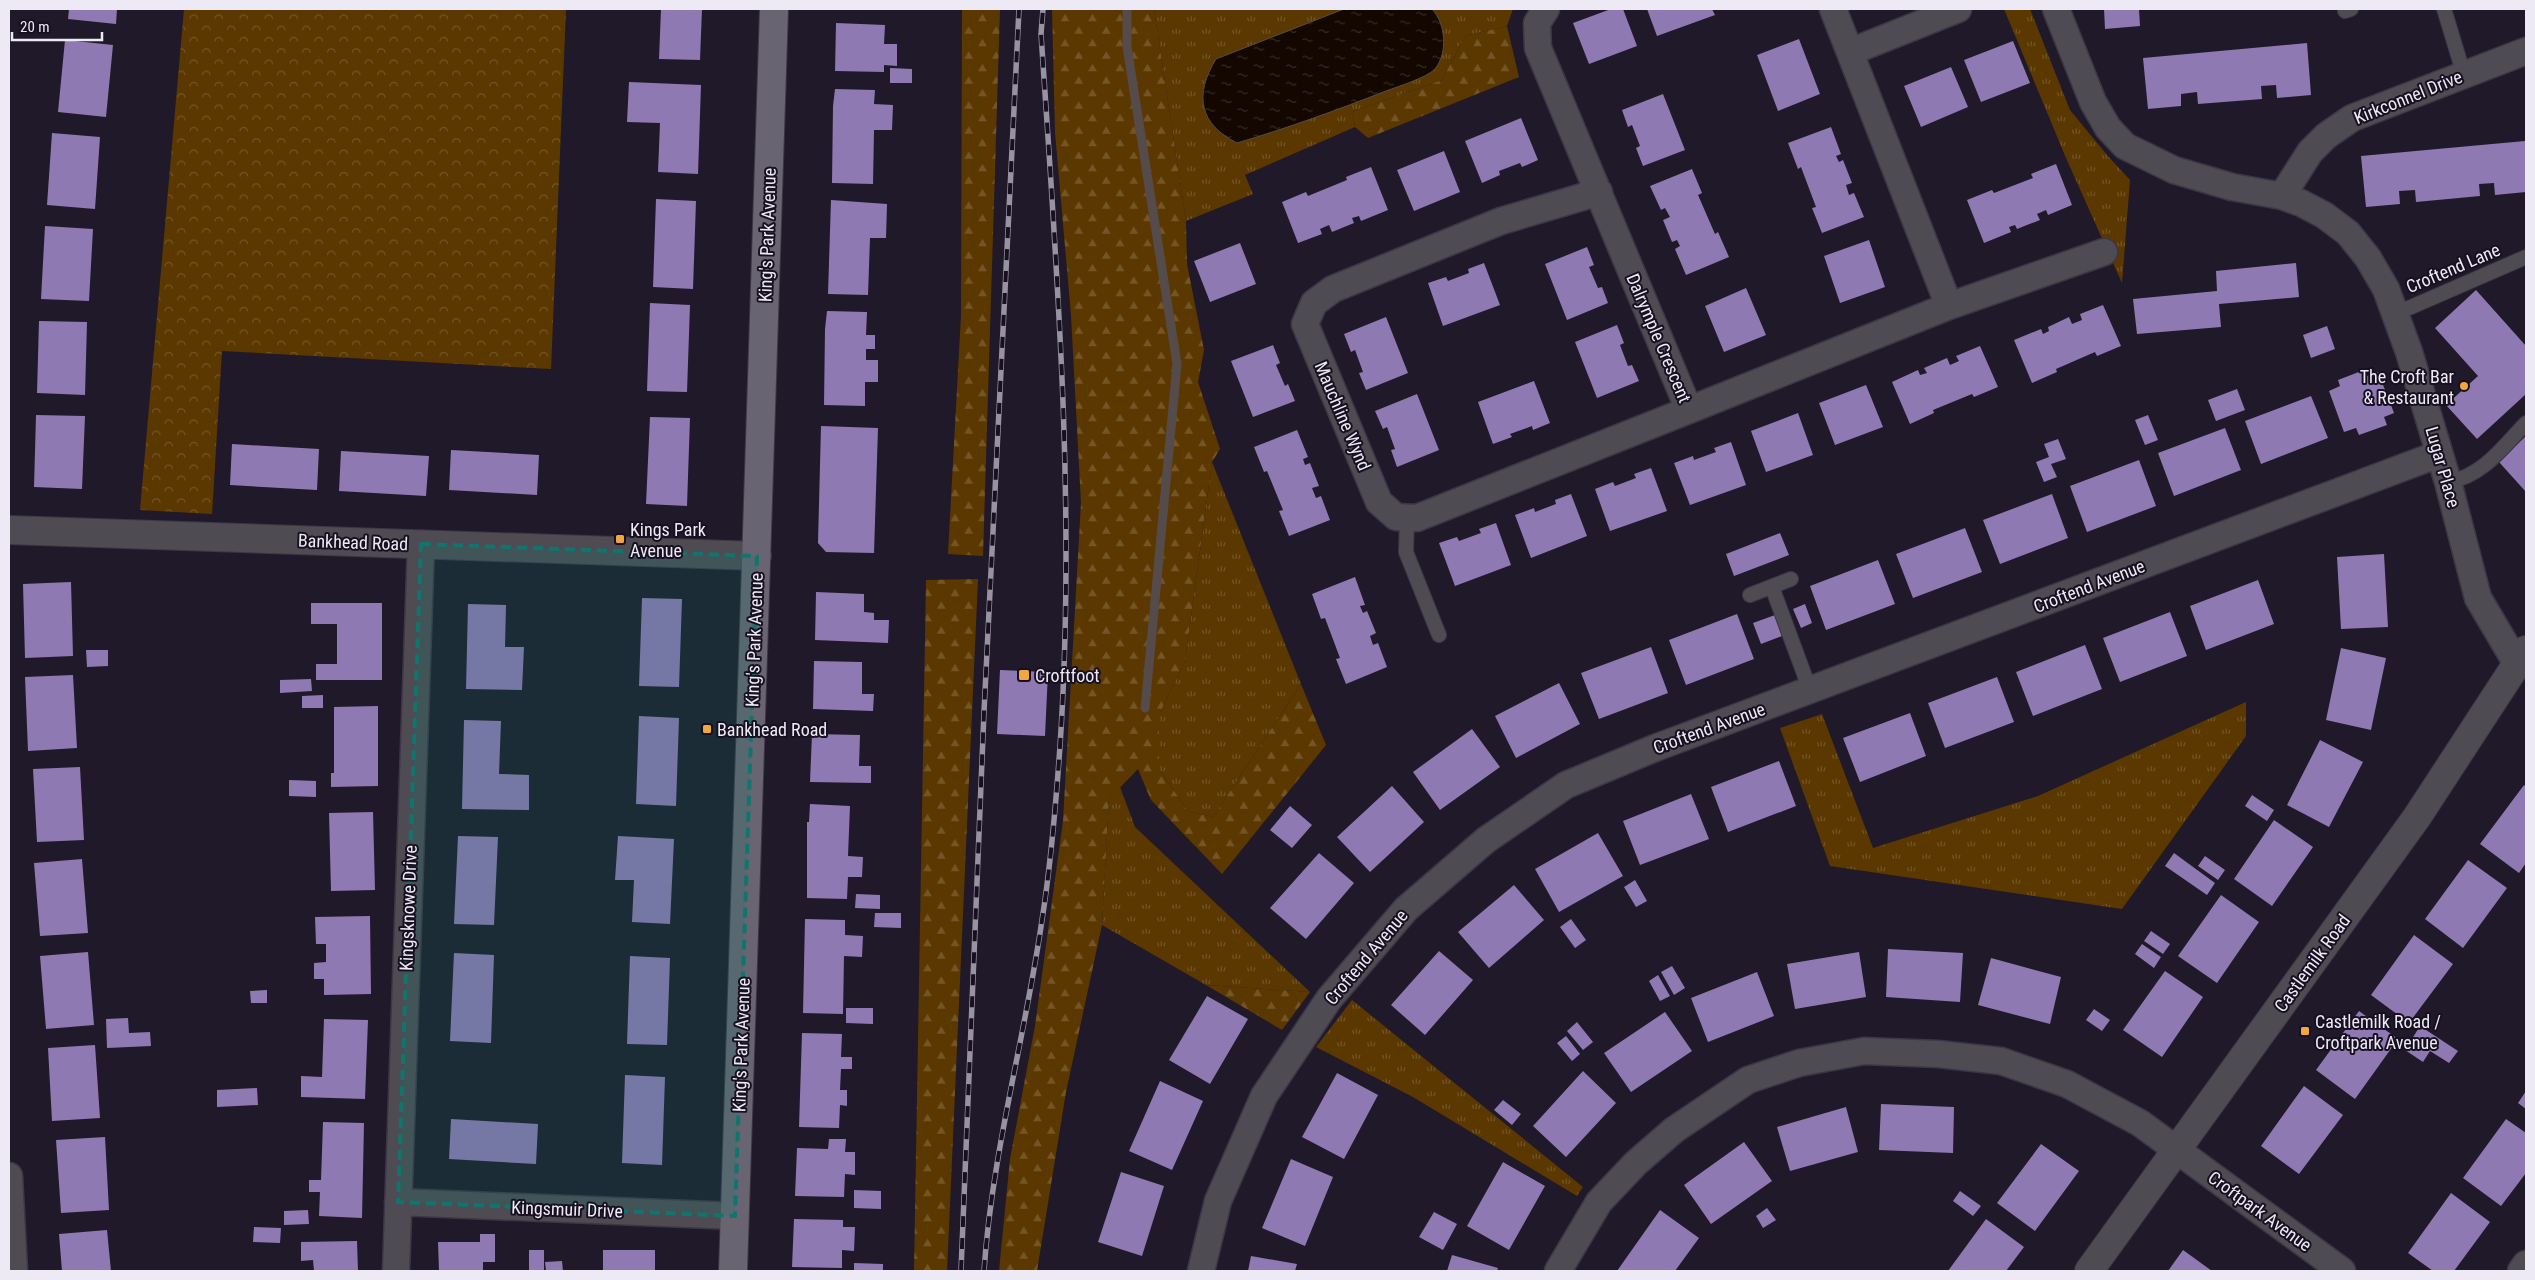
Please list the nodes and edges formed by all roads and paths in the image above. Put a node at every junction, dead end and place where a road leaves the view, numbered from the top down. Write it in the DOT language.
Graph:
graph roads {
  1 [pos="774,9"];
  2 [pos="1546,9"];
  3 [pos="1833,9"];
  4 [pos="1958,9"];
  5 [pos="2056,9"];
  6 [pos="2444,9"];
  7 [pos="2526,51"];
  8 [pos="1850,52"];
  9 [pos="2464,75"];
  10 [pos="1599,192"];
  11 [pos="2282,196"];
  12 [pos="2104,252"];
  13 [pos="2526,257"];
  14 [pos="1949,306"];
  15 [pos="2395,314"];
  16 [pos="1689,410"];
  17 [pos="2526,423"];
  18 [pos="2439,454"];
  19 [pos="2448,482"];
  20 [pos="1406,518"];
  21 [pos="9,530"];
  22 [pos="421,544"];
  23 [pos="757,556"];
  24 [pos="1791,580"];
  25 [pos="1772,587"];
  26 [pos="1750,595"];
  27 [pos="1439,635"];
  28 [pos="2521,657"];
  29 [pos="1810,690"];
  30 [pos="2177,1150"];
  31 [pos="9,1176"];
  32 [pos="398,1202"];
  33 [pos="735,1216"];
  34 [pos="2526,1264"];
  35 [pos="14,1271"];
  36 [pos="396,1271"];
  37 [pos="733,1271"];
  38 [pos="1201,1271"];
  39 [pos="1558,1271"];
  40 [pos="2089,1271"];
  41 [pos="2342,1271"];
  42 [pos="2521,1271"];
  1 -- 23 [label="main road, King's Park Avenue"];
  2 -- 10 [label="street, Dalrymple Crescent"];
  3 -- 8 [label="street"];
  4 -- 8 [label="street"];
  5 -- 11 [label="street"];
  6 -- 9 [label="lane"];
  7 -- 9 [label="street, Kirkconnel Drive"];
  8 -- 14 [label="street"];
  9 -- 11 [label="street, Kirkconnel Drive"];
  10 -- 16 [label="street, Dalrymple Crescent"];
  10 -- 20 [label="street, Mauchline Wynd"];
  11 -- 15 [label="street, Lugar Place"];
  12 -- 14 [label="street, Dalrymple Crescent"];
  13 -- 15 [label="lane, Croftend Lane"];
  14 -- 16 [label="street, Dalrymple Crescent"];
  15 -- 18 [label="street, Lugar Place"];
  16 -- 20 [label="street"];
  17 -- 19 [label="lane"];
  18 -- 19 [label="street, Lugar Place"];
  18 -- 29 [label="street, Croftend Avenue"];
  19 -- 28 [label="street, Lugar Place"];
  20 -- 27 [label="lane"];
  21 -- 22 [label="street, Bankhead Road"];
  22 -- 23 [label="street, Bankhead Road"];
  22 -- 32 [label="street, Kingsknowe Drive"];
  23 -- 33 [label="main road, King's Park Avenue"];
  24 -- 25 [label="lane"];
  25 -- 26 [label="lane"];
  25 -- 29 [label="lane"];
  28 -- 30 [label="street, Castlemilk Road"];
  29 -- 38 [label="street, Croftend Avenue"];
  30 -- 39 [label="street, Croftpark Avenue"];
  30 -- 40 [label="street, Castlemilk Road"];
  30 -- 41 [label="street, Croftpark Avenue"];
  31 -- 35 [label="street"];
  32 -- 33 [label="street, Kingsmuir Drive"];
  32 -- 36 [label="street, Kingsknowe Drive"];
  33 -- 37 [label="main road, King's Park Avenue"];
  34 -- 42 [label="street"];
}
